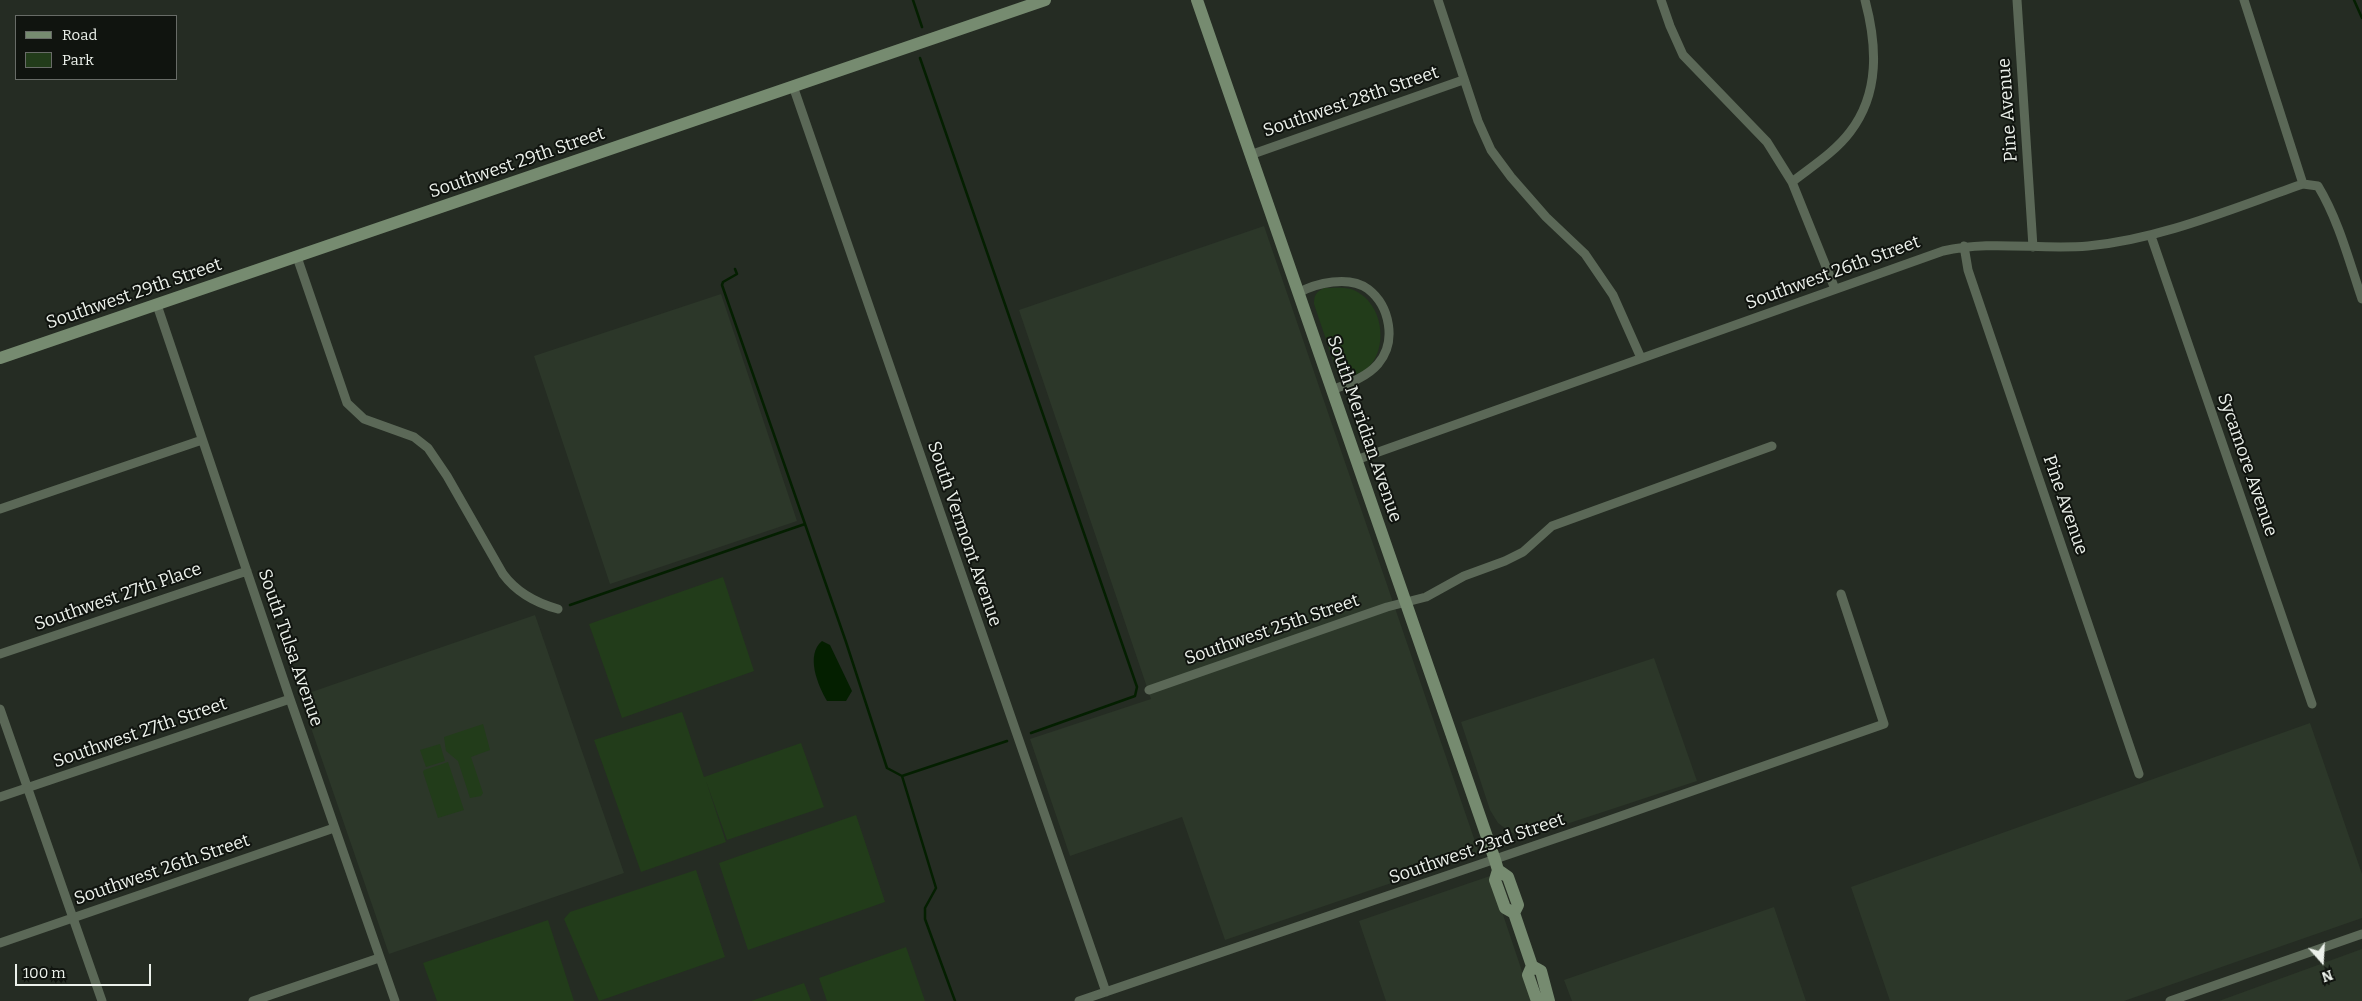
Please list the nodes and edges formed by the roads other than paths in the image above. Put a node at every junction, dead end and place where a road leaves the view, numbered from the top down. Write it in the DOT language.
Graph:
graph roads {
  1 [pos="1045,0"];
  2 [pos="1197,0"];
  3 [pos="1438,0"];
  4 [pos="1661,0"];
  5 [pos="1864,0"];
  6 [pos="2017,0"];
  7 [pos="2244,0"];
  8 [pos="1463,80"];
  9 [pos="794,86"];
  10 [pos="1250,155"];
  11 [pos="1792,182"];
  12 [pos="2303,184"];
  13 [pos="2151,236"];
  14 [pos="1964,246"];
  15 [pos="2033,247"];
  16 [pos="297,257"];
  17 [pos="1835,289"];
  18 [pos="1298,293"];
  19 [pos="2362,299"];
  20 [pos="157,305"];
  21 [pos="0,358"];
  22 [pos="1641,358"];
  23 [pos="1332,390"];
  24 [pos="202,440"];
  25 [pos="1772,446"];
  26 [pos="1356,460"];
  27 [pos="0,509"];
  28 [pos="247,571"];
  29 [pos="1841,594"];
  30 [pos="1406,602"];
  31 [pos="558,609"];
  32 [pos="0,654"];
  33 [pos="1149,690"];
  34 [pos="290,699"];
  35 [pos="2312,704"];
  36 [pos="0,709"];
  37 [pos="2139,774"];
  38 [pos="26,788"];
  39 [pos="0,797"];
  40 [pos="334,828"];
  41 [pos="1497,865"];
  42 [pos="73,917"];
  43 [pos="2362,934"];
  44 [pos="0,942"];
  45 [pos="379,958"];
  46 [pos="1532,966"];
  47 [pos="1106,992"];
  48 [pos="102,1001"];
  49 [pos="253,1001"];
  50 [pos="395,1001"];
  51 [pos="1079,1001"];
  52 [pos="1537,1001"];
  53 [pos="1549,1001"];
  54 [pos="2170,1001"];
  1 -- 9 [label="main road, Southwest 29th Street"];
  2 -- 10 [label="main road, South Meridian Avenue"];
  3 -- 8 [label="street"];
  4 -- 11 [label="street"];
  5 -- 11 [label="street"];
  6 -- 15 [label="street, Pine Avenue"];
  7 -- 12 [label="street"];
  8 -- 10 [label="street, Southwest 28th Street"];
  8 -- 22 [label="street"];
  9 -- 16 [label="main road, Southwest 29th Street"];
  9 -- 47 [label="street, South Vermont Avenue"];
  10 -- 18 [label="main road, South Meridian Avenue"];
  11 -- 17 [label="street"];
  12 -- 13 [label="street, Southwest 26th Street"];
  12 -- 19 [label="street"];
  13 -- 15 [label="street, Southwest 26th Street"];
  13 -- 35 [label="street, Sycamore Avenue"];
  14 -- 15 [label="street, Southwest 26th Street"];
  14 -- 17 [label="street, Southwest 26th Street"];
  14 -- 37 [label="street, Pine Avenue"];
  16 -- 20 [label="main road, Southwest 29th Street"];
  16 -- 31 [label="street"];
  17 -- 22 [label="street, Southwest 26th Street"];
  18 -- 23 [label="main road, South Meridian Avenue"];
  18 -- 23 [label="street"];
  20 -- 21 [label="main road, Southwest 29th Street"];
  20 -- 24 [label="street, South Tulsa Avenue"];
  22 -- 26 [label="street, Southwest 26th Street"];
  23 -- 26 [label="main road, South Meridian Avenue"];
  24 -- 27 [label="street"];
  24 -- 28 [label="street, South Tulsa Avenue"];
  25 -- 30 [label="street, Southwest 25th Street"];
  26 -- 30 [label="main road, South Meridian Avenue"];
  28 -- 32 [label="street, Southwest 27th Place"];
  28 -- 34 [label="street, South Tulsa Avenue"];
  29 -- 41 [label="street, Southwest 23rd Street"];
  30 -- 33 [label="street, Southwest 25th Street"];
  30 -- 41 [label="main road, South Meridian Avenue"];
  34 -- 38 [label="street, Southwest 27th Street"];
  34 -- 40 [label="street, South Tulsa Avenue"];
  36 -- 38 [label="street"];
  38 -- 39 [label="street, Southwest 27th Street"];
  38 -- 42 [label="street"];
  40 -- 42 [label="street, Southwest 26th Street"];
  40 -- 45 [label="street, South Tulsa Avenue"];
  41 -- 46 [label="main road, South Meridian Avenue"];
  41 -- 47 [label="street, Southwest 23rd Street"];
  42 -- 44 [label="street, Southwest 26th Street"];
  42 -- 48 [label="street"];
  43 -- 54 [label="street"];
  45 -- 49 [label="street"];
  45 -- 50 [label="street, South Tulsa Avenue"];
  46 -- 52 [label="main road, South Meridian Avenue"];
  46 -- 53 [label="main road, South Meridian Avenue"];
  47 -- 51 [label="street, Southwest 23rd Street"];
}
